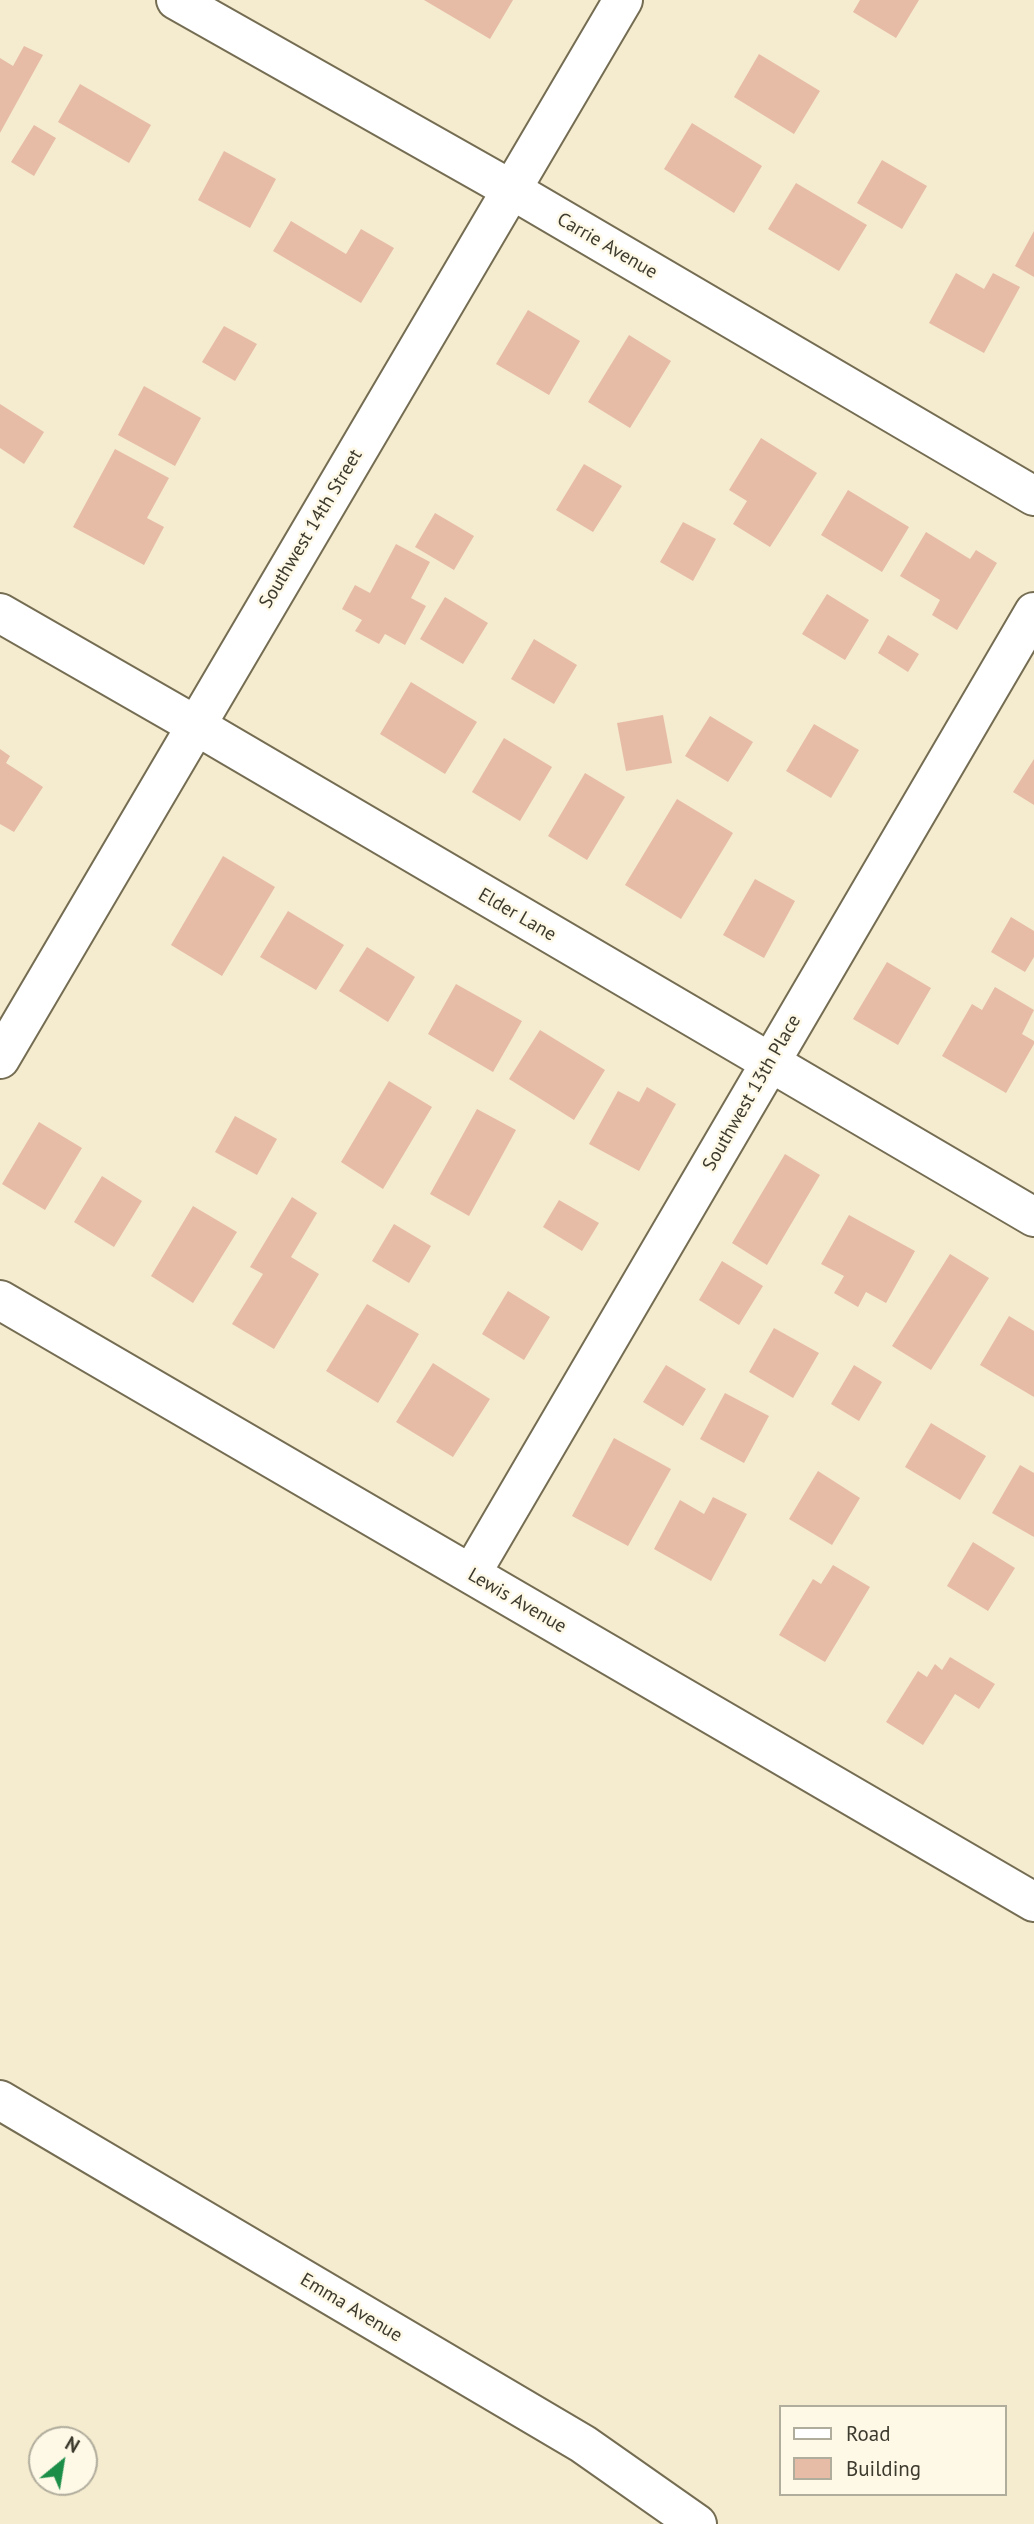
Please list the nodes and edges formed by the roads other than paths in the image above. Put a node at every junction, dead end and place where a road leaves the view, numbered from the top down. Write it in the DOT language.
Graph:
graph roads {
  1 [pos="176,0"];
  2 [pos="623,0"];
  3 [pos="512,190"];
  4 [pos="1034,496"];
  5 [pos="1034,612"];
  6 [pos="0,613"];
  7 [pos="195,725"];
  8 [pos="0,1059"];
  9 [pos="770,1063"];
  10 [pos="1034,1217"];
  11 [pos="0,1300"];
  12 [pos="471,1574"];
  13 [pos="1034,1902"];
  14 [pos="0,2100"];
  15 [pos="697,2524"];
  1 -- 3 [label="street, Carrie Avenue"];
  2 -- 3 [label="street, Southwest 14th Street"];
  3 -- 4 [label="street, Carrie Avenue"];
  3 -- 7 [label="street, Southwest 14th Street"];
  5 -- 9 [label="street, Southwest 13th Place"];
  6 -- 7 [label="street, Elder Lane"];
  7 -- 8 [label="street, Southwest 14th Street"];
  7 -- 9 [label="street, Elder Lane"];
  9 -- 10 [label="street, Elder Lane"];
  9 -- 12 [label="street, Southwest 13th Place"];
  11 -- 12 [label="street, Lewis Avenue"];
  12 -- 13 [label="street, Lewis Avenue"];
  14 -- 15 [label="street, Emma Avenue"];
}
